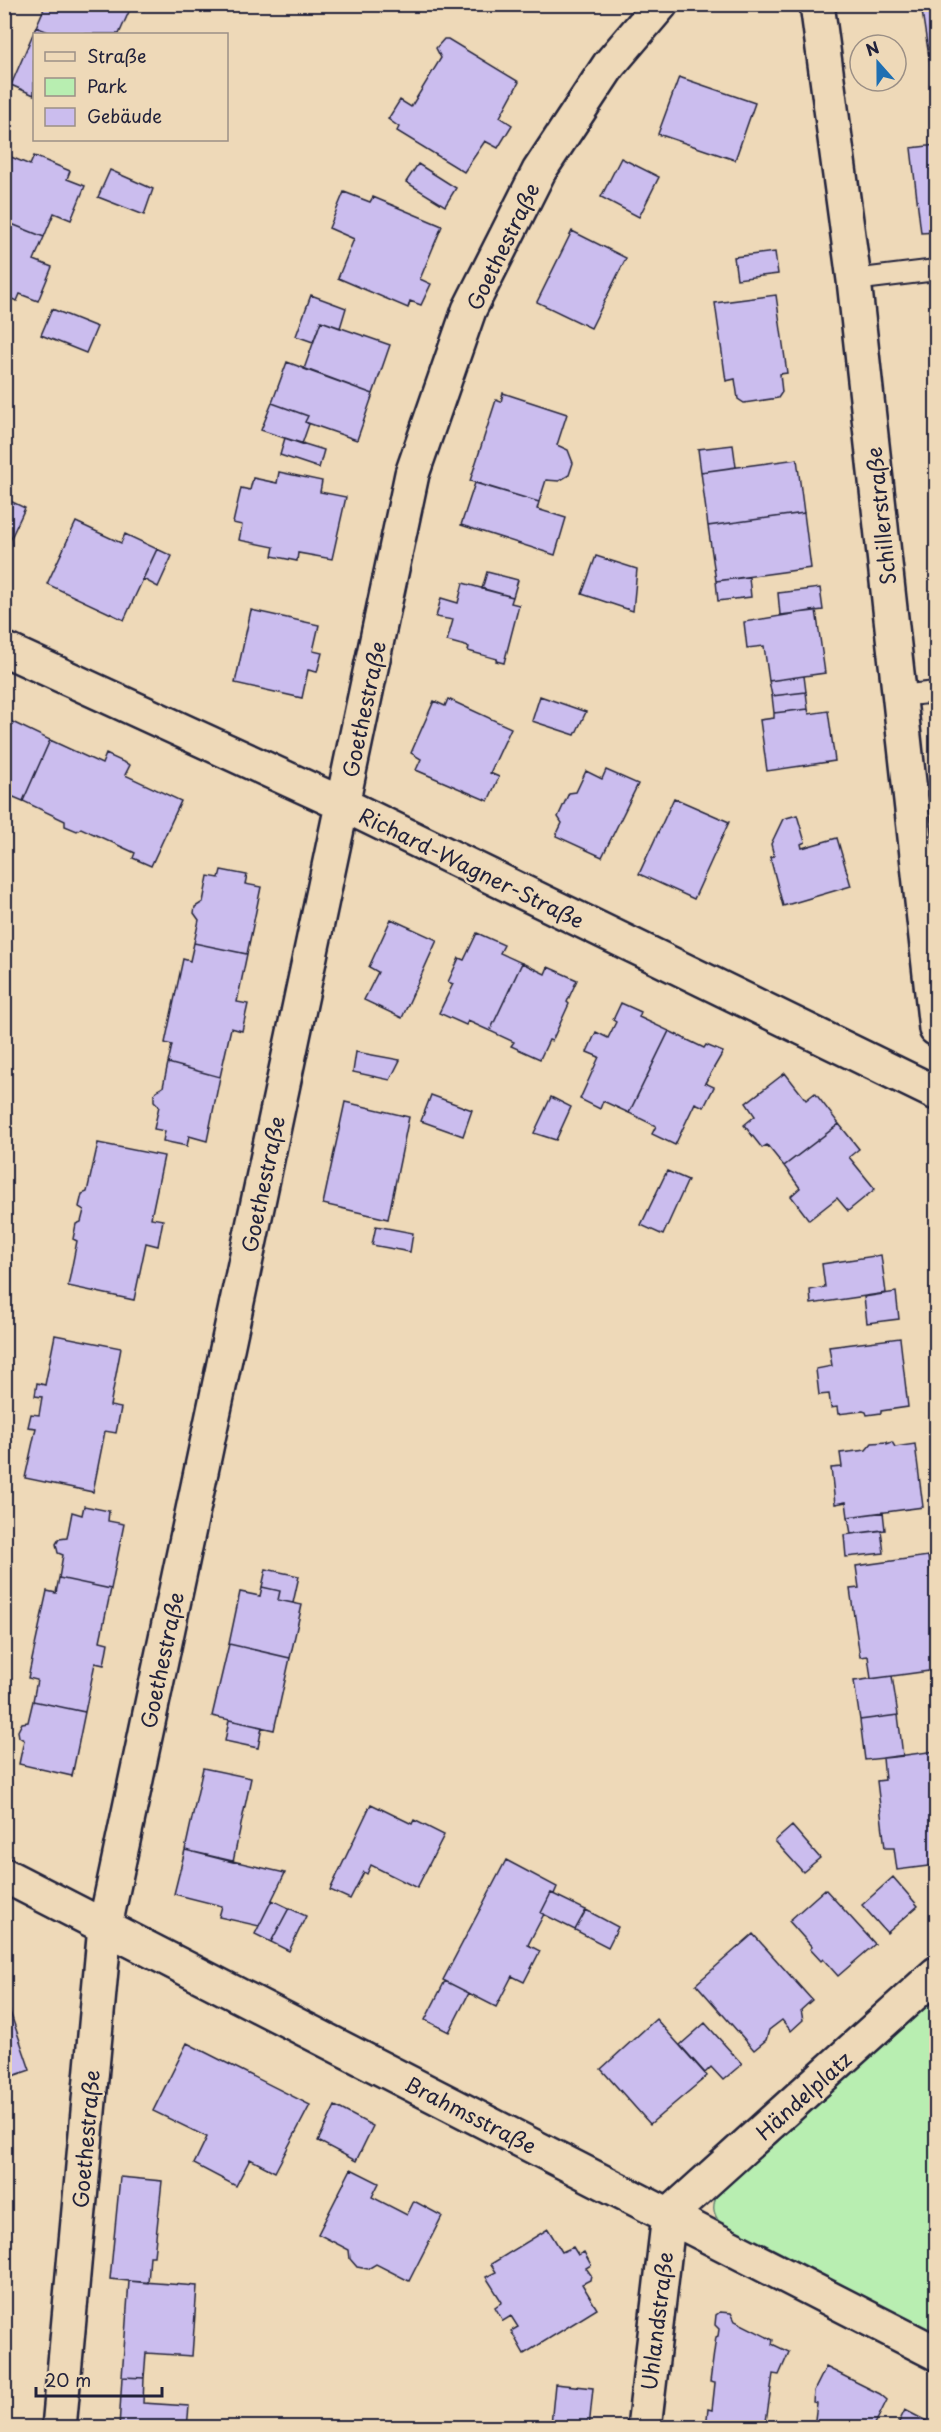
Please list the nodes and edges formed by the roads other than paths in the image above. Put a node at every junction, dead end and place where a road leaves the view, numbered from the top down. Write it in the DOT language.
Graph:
graph roads {
  1 [pos="661,4"];
  2 [pos="817,4"];
  3 [pos="936,270"];
  4 [pos="854,280"];
  5 [pos="4,649"];
  6 [pos="936,692"];
  7 [pos="900,696"];
  8 [pos="342,804"];
  9 [pos="936,1029"];
  10 [pos="936,1093"];
  11 [pos="4,1875"];
  12 [pos="105,1926"];
  13 [pos="936,1974"];
  14 [pos="669,2215"];
  15 [pos="936,2353"];
  16 [pos="58,2427"];
  17 [pos="644,2427"];
  1 -- 8 [label="street, Goethestraße"];
  2 -- 4 [label="street, Schillerstraße"];
  3 -- 4 [label="lane"];
  4 -- 7 [label="street, Schillerstraße"];
  5 -- 8 [label="street, Richard-Wagner-Straße"];
  6 -- 7 [label="lane"];
  7 -- 9 [label="street, Schillerstraße"];
  8 -- 10 [label="street, Richard-Wagner-Straße"];
  8 -- 12 [label="street, Goethestraße"];
  11 -- 12 [label="street, Brahmsstraße"];
  12 -- 14 [label="street, Brahmsstraße"];
  12 -- 16 [label="street, Goethestraße"];
  13 -- 14 [label="street, Händelplatz"];
  14 -- 15 [label="street, Brahmsstraße"];
  14 -- 17 [label="street, Uhlandstraße"];
}
